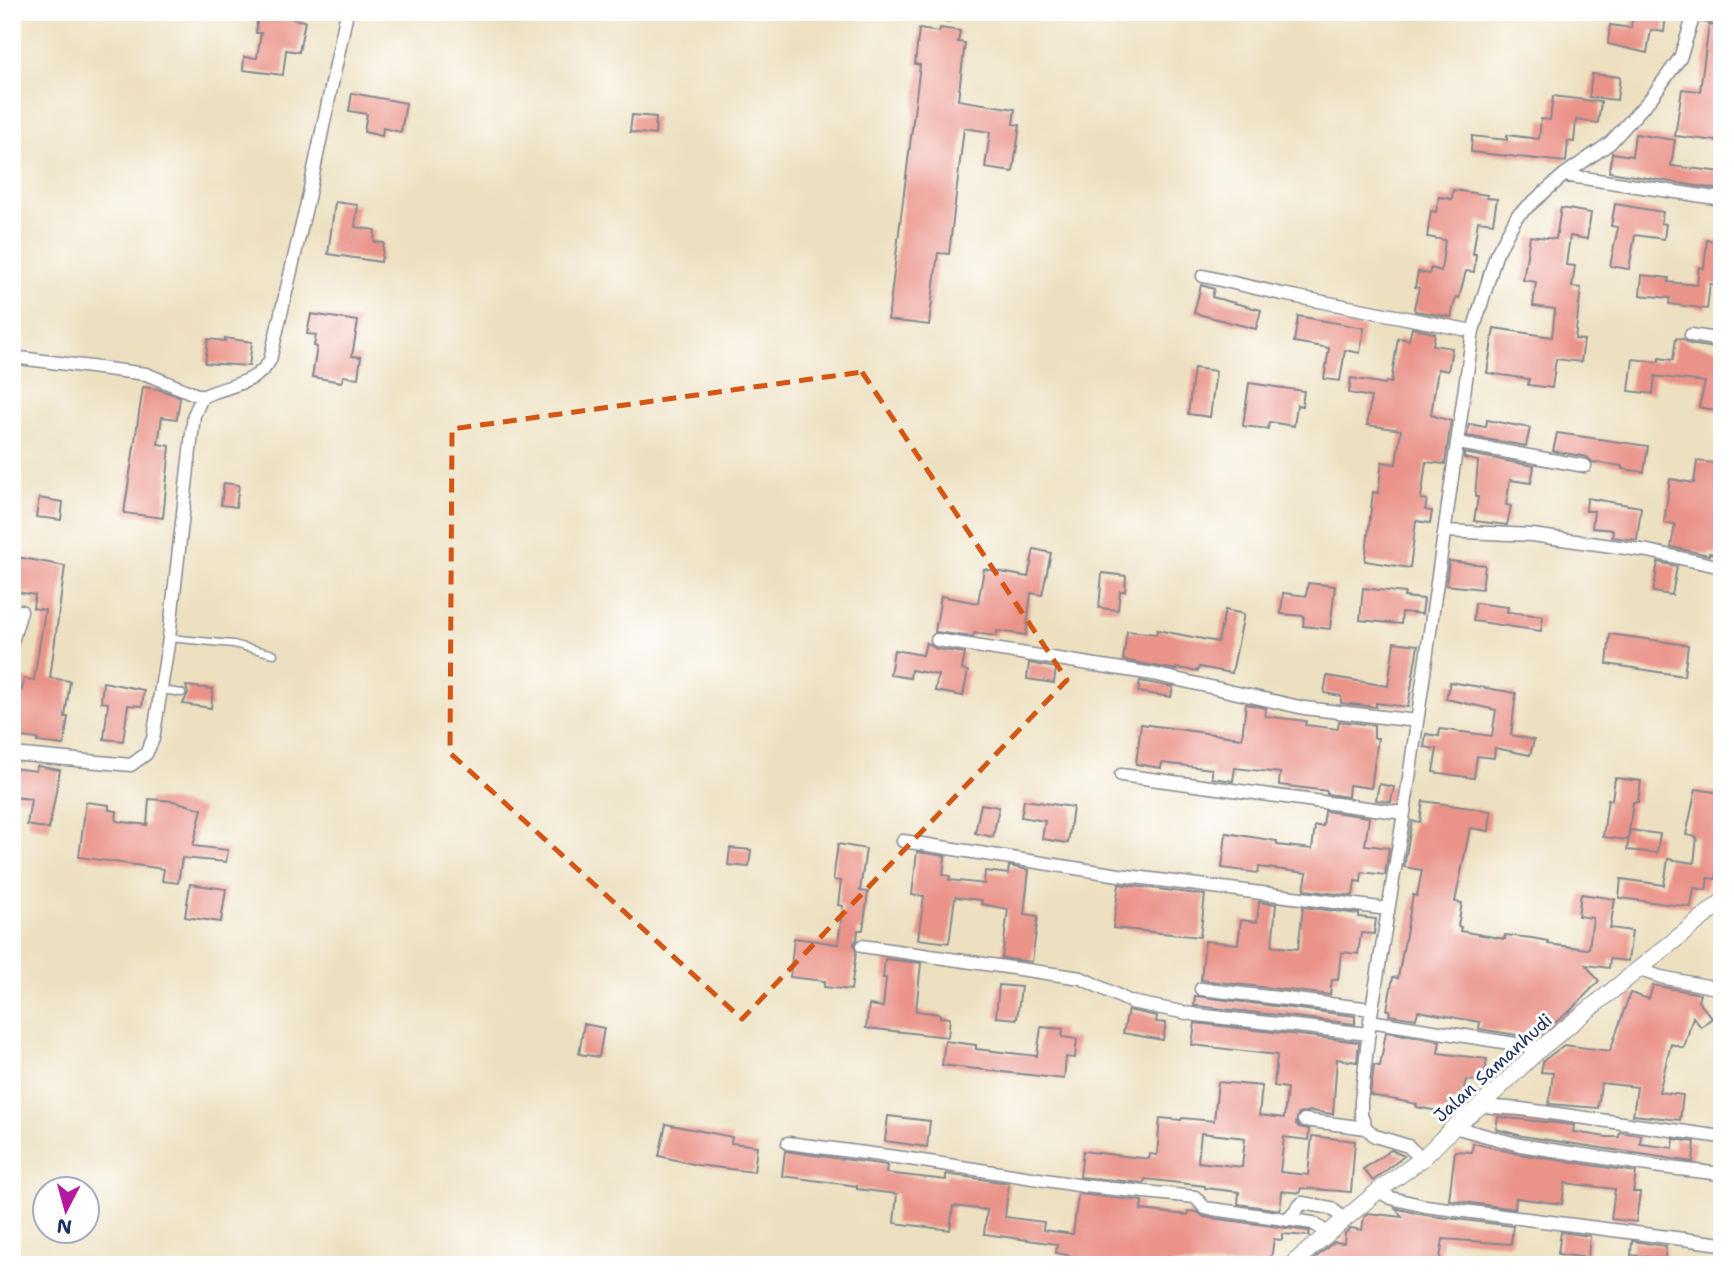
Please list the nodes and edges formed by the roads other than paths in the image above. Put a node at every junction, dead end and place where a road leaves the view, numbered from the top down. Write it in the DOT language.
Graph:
graph roads {
  1 [pos="347,12"];
  2 [pos="1675,12"];
  3 [pos="1695,13"];
  4 [pos="1722,18"];
  5 [pos="1564,175"];
  6 [pos="1722,199"];
  7 [pos="1203,276"];
  8 [pos="1474,331"];
  9 [pos="1691,335"];
  10 [pos="1722,340"];
  11 [pos="12,357"];
  12 [pos="202,397"];
  13 [pos="1458,443"];
  14 [pos="1585,466"];
  15 [pos="1445,531"];
  16 [pos="1722,567"];
  17 [pos="21,611"];
  18 [pos="169,638"];
  19 [pos="937,640"];
  20 [pos="12,642"];
  21 [pos="274,654"];
  22 [pos="162,690"];
  23 [pos="182,693"];
  24 [pos="1417,721"];
  25 [pos="12,754"];
  26 [pos="1121,775"];
  27 [pos="1404,813"];
  28 [pos="903,841"];
  29 [pos="1722,902"];
  30 [pos="1388,909"];
  31 [pos="862,946"];
  32 [pos="1640,970"];
  33 [pos="1201,989"];
  34 [pos="1722,989"];
  35 [pos="1370,1021"];
  36 [pos="1541,1048"];
  37 [pos="1480,1106"];
  38 [pos="1304,1120"];
  39 [pos="1454,1127"];
  40 [pos="1366,1128"];
  41 [pos="1722,1138"];
  42 [pos="788,1143"];
  43 [pos="1422,1159"];
  44 [pos="1722,1174"];
  45 [pos="1378,1191"];
  46 [pos="1344,1219"];
  47 [pos="1287,1220"];
  48 [pos="1327,1233"];
  49 [pos="1722,1244"];
  50 [pos="1292,1265"];
  1 -- 12 [label="street"];
  2 -- 3 [label="street"];
  3 -- 4 [label="street"];
  3 -- 5 [label="street"];
  5 -- 6 [label="street"];
  5 -- 8 [label="street"];
  7 -- 8 [label="street"];
  8 -- 13 [label="street"];
  9 -- 10 [label="street"];
  11 -- 12 [label="street"];
  12 -- 18 [label="street"];
  13 -- 14 [label="street"];
  13 -- 15 [label="street"];
  15 -- 16 [label="street"];
  15 -- 24 [label="street"];
  17 -- 20 [label="street"];
  18 -- 21 [label="lane"];
  18 -- 22 [label="street"];
  19 -- 24 [label="street"];
  22 -- 23 [label="lane"];
  22 -- 25 [label="street"];
  24 -- 27 [label="street"];
  26 -- 27 [label="street"];
  27 -- 30 [label="street"];
  28 -- 30 [label="street"];
  29 -- 32 [label="street, Jalan Samanhudi"];
  30 -- 35 [label="street"];
  31 -- 35 [label="street"];
  32 -- 34 [label="street"];
  32 -- 36 [label="street, Jalan Samanhudi"];
  33 -- 35 [label="street"];
  35 -- 36 [label="street"];
  35 -- 40 [label="street"];
  36 -- 37 [label="street, Jalan Samanhudi"];
  37 -- 39 [label="street, Jalan Samanhudi"];
  37 -- 41 [label="street"];
  38 -- 40 [label="street"];
  39 -- 43 [label="street, Jalan Samanhudi"];
  39 -- 44 [label="street"];
  40 -- 43 [label="street"];
  42 -- 47 [label="street"];
  43 -- 45 [label="street, Jalan Samanhudi"];
  45 -- 46 [label="street, Jalan Samanhudi"];
  45 -- 49 [label="street"];
  46 -- 47 [label="street"];
  46 -- 48 [label="street, Jalan Samanhudi"];
  47 -- 48 [label="street"];
  48 -- 50 [label="street, Jalan Samanhudi"];
}
